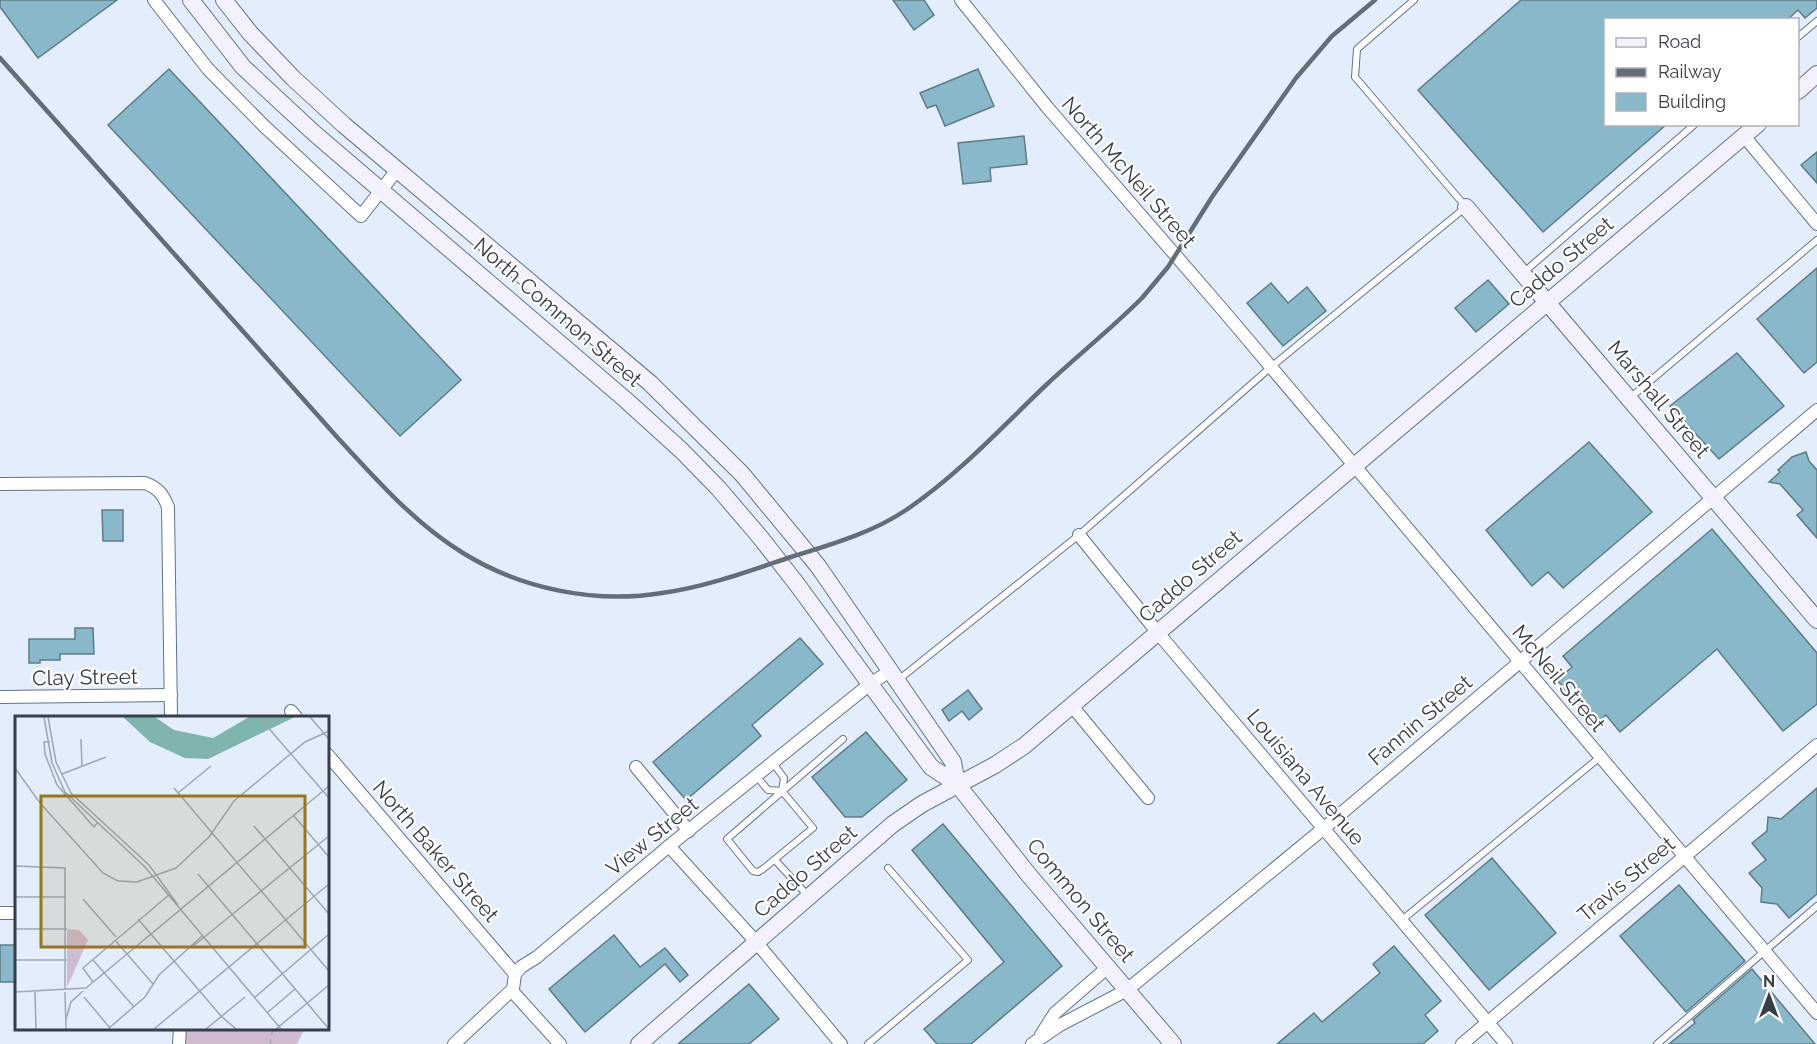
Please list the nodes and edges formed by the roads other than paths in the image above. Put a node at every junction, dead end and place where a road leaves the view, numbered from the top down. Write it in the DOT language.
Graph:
graph roads {
  1 [pos="154,0"];
  2 [pos="191,0"];
  3 [pos="224,0"];
  4 [pos="961,0"];
  5 [pos="1414,0"];
  6 [pos="1817,21"];
  7 [pos="1799,35"];
  8 [pos="1817,74"];
  9 [pos="1799,89"];
  10 [pos="1693,126"];
  11 [pos="1756,126"];
  12 [pos="1744,136"];
  13 [pos="397,170"];
  14 [pos="381,190"];
  15 [pos="1466,207"];
  16 [pos="1817,224"];
  17 [pos="1817,240"];
  18 [pos="1522,274"];
  19 [pos="1548,303"];
  20 [pos="1271,368"];
  21 [pos="1629,399"];
  22 [pos="1817,410"];
  23 [pos="1353,465"];
  24 [pos="0,484"];
  25 [pos="1712,499"];
  26 [pos="1078,535"];
  27 [pos="1817,620"];
  28 [pos="1158,633"];
  29 [pos="1519,661"];
  30 [pos="893,676"];
  31 [pos="870,684"];
  32 [pos="171,695"];
  33 [pos="0,697"];
  34 [pos="1072,706"];
  35 [pos="171,716"];
  36 [pos="843,739"];
  37 [pos="1817,745"];
  38 [pos="328,755"];
  39 [pos="1600,757"];
  40 [pos="773,763"];
  41 [pos="636,767"];
  42 [pos="757,777"];
  43 [pos="957,784"];
  44 [pos="782,791"];
  45 [pos="1148,798"];
  46 [pos="1324,828"];
  47 [pos="689,831"];
  48 [pos="669,846"];
  49 [pos="1684,856"];
  50 [pos="775,860"];
  51 [pos="888,868"];
  52 [pos="809,898"];
  53 [pos="1817,906"];
  54 [pos="1402,921"];
  55 [pos="757,943"];
  56 [pos="1764,951"];
  57 [pos="1108,968"];
  58 [pos="515,974"];
  59 [pos="1128,990"];
  60 [pos="512,991"];
  61 [pos="1817,1013"];
  62 [pos="1487,1022"];
  63 [pos="180,1029"];
  64 [pos="1035,1042"];
  65 [pos="179,1044"];
  66 [pos="454,1044"];
  67 [pos="560,1044"];
  68 [pos="639,1044"];
  69 [pos="841,1044"];
  70 [pos="868,1044"];
  71 [pos="1173,1044"];
  72 [pos="1462,1044"];
  73 [pos="1506,1044"];
  74 [pos="1657,1044"];
  1 -- 14 [label="street"];
  2 -- 14 [label="main road, North Common Street"];
  3 -- 13 [label="main road, North Common Street"];
  4 -- 20 [label="street, North McNeil Street"];
  5 -- 15 [label="lane"];
  6 -- 7 [label="lane"];
  8 -- 9 [label="main road"];
  10 -- 18 [label="lane"];
  11 -- 12 [label="main road, Caddo Street"];
  12 -- 16 [label="street"];
  12 -- 19 [label="main road, Caddo Street"];
  13 -- 14 [label="street"];
  13 -- 30 [label="main road, North Common Street"];
  14 -- 31 [label="main road, North Common Street"];
  15 -- 18 [label="main road, Marshall Street"];
  15 -- 20 [label="lane"];
  17 -- 21 [label="lane"];
  18 -- 19 [label="main road, Marshall Street"];
  19 -- 21 [label="main road, Marshall Street"];
  19 -- 23 [label="main road, Caddo Street"];
  20 -- 23 [label="street, McNeil Street"];
  20 -- 26 [label="lane"];
  21 -- 25 [label="main road, Marshall Street"];
  22 -- 25 [label="street, Fannin Street"];
  23 -- 28 [label="main road, Caddo Street"];
  23 -- 29 [label="street, McNeil Street"];
  24 -- 32 [label="street"];
  25 -- 27 [label="main road, Marshall Street"];
  25 -- 29 [label="street, Fannin Street"];
  26 -- 28 [label="street, Louisiana Avenue"];
  26 -- 30 [label="lane"];
  28 -- 34 [label="main road, Caddo Street"];
  28 -- 46 [label="street, Louisiana Avenue"];
  29 -- 39 [label="street, McNeil Street"];
  29 -- 46 [label="street, Fannin Street"];
  30 -- 31 [label="street, View Street"];
  30 -- 43 [label="main road, Common Street"];
  31 -- 40 [label="street, View Street"];
  31 -- 43 [label="main road, Common Street"];
  32 -- 33 [label="street, Clay Street"];
  32 -- 35 [label="street"];
  34 -- 43 [label="main road, Caddo Street"];
  34 -- 45 [label="street"];
  36 -- 44 [label="lane"];
  37 -- 49 [label="street, Travis Street"];
  38 -- 58 [label="street, North Baker Street"];
  39 -- 49 [label="street, McNeil Street"];
  39 -- 54 [label="lane"];
  40 -- 42 [label="street, View Street"];
  40 -- 44 [label="lane"];
  41 -- 47 [label="street"];
  42 -- 44 [label="lane"];
  42 -- 47 [label="street, View Street"];
  43 -- 52 [label="main road, Caddo Street"];
  43 -- 57 [label="main road, Common Street"];
  44 -- 50 [label="lane"];
  44 -- 50 [label="lane"];
  46 -- 54 [label="street, Louisiana Avenue"];
  46 -- 59 [label="street, Fannin Street"];
  47 -- 48 [label="street, View Street"];
  48 -- 55 [label="street"];
  48 -- 58 [label="street, View Street"];
  49 -- 56 [label="street, McNeil Street"];
  49 -- 62 [label="street, Travis Street"];
  50 -- 52 [label="lane"];
  51 -- 70 [label="lane"];
  52 -- 55 [label="main road, Caddo Street"];
  53 -- 56 [label="lane"];
  54 -- 62 [label="street, Louisiana Avenue"];
  55 -- 68 [label="main road, Caddo Street"];
  55 -- 69 [label="street"];
  56 -- 61 [label="street, McNeil Street"];
  56 -- 74 [label="lane"];
  57 -- 59 [label="main road, Common Street"];
  57 -- 64 [label="street, Fannin Street"];
  58 -- 60 [label="street"];
  59 -- 64 [label="street, Fannin Street"];
  59 -- 71 [label="main road, Common Street"];
  60 -- 66 [label="street"];
  60 -- 67 [label="street"];
  62 -- 72 [label="street, Travis Street"];
  62 -- 73 [label="street, Louisiana Avenue"];
  63 -- 65 [label="street"];
}
